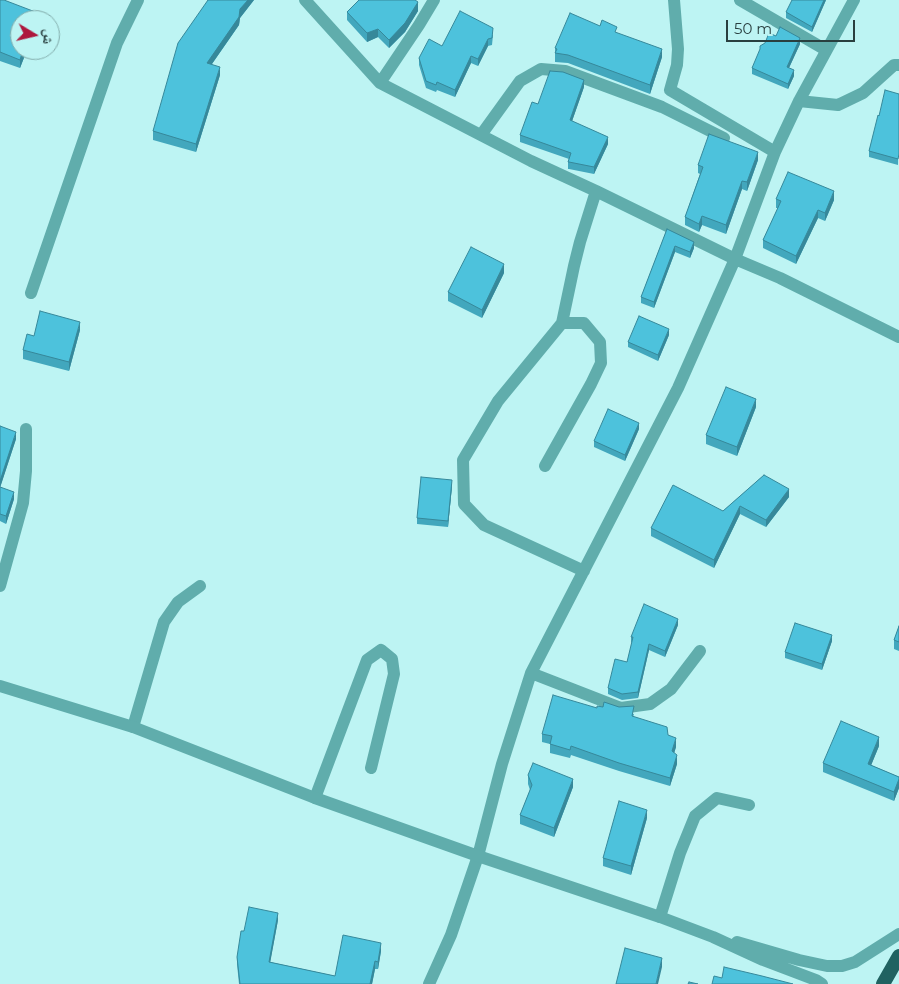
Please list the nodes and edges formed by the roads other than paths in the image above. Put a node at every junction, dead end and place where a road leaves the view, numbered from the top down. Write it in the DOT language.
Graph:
graph roads {
  1 [pos="138,0"];
  2 [pos="306,0"];
  3 [pos="434,0"];
  4 [pos="674,0"];
  5 [pos="740,0"];
  6 [pos="850,1"];
  7 [pos="826,50"];
  8 [pos="899,65"];
  9 [pos="380,83"];
  10 [pos="799,101"];
  11 [pos="481,135"];
  12 [pos="724,138"];
  13 [pos="775,152"];
  14 [pos="596,191"];
  15 [pos="735,259"];
  16 [pos="31,293"];
  17 [pos="562,323"];
  18 [pos="899,337"];
  19 [pos="26,429"];
  20 [pos="545,466"];
  21 [pos="584,571"];
  22 [pos="0,586"];
  23 [pos="200,586"];
  24 [pos="700,651"];
  25 [pos="531,673"];
  26 [pos="0,686"];
  27 [pos="134,727"];
  28 [pos="371,768"];
  29 [pos="316,798"];
  30 [pos="749,805"];
  31 [pos="478,856"];
  32 [pos="660,917"];
  33 [pos="899,934"];
  34 [pos="712,937"];
  35 [pos="899,956"];
  36 [pos="429,984"];
  37 [pos="822,984"];
  38 [pos="884,984"];
  1 -- 16 [label="street"];
  2 -- 9 [label="street"];
  3 -- 9 [label="street"];
  4 -- 13 [label="street"];
  5 -- 7 [label="street"];
  6 -- 7 [label="street"];
  7 -- 10 [label="street"];
  8 -- 10 [label="street"];
  9 -- 11 [label="street"];
  10 -- 13 [label="street"];
  11 -- 12 [label="street"];
  11 -- 14 [label="street"];
  13 -- 15 [label="street"];
  14 -- 15 [label="street"];
  14 -- 17 [label="street"];
  15 -- 18 [label="street"];
  15 -- 21 [label="street"];
  17 -- 20 [label="street"];
  17 -- 21 [label="street"];
  19 -- 22 [label="street"];
  21 -- 25 [label="street"];
  23 -- 27 [label="street"];
  24 -- 25 [label="street"];
  25 -- 31 [label="street"];
  26 -- 27 [label="street"];
  27 -- 29 [label="street"];
  28 -- 29 [label="street"];
  29 -- 31 [label="street"];
  30 -- 32 [label="street"];
  31 -- 32 [label="street"];
  31 -- 36 [label="street"];
  32 -- 34 [label="street"];
  33 -- 34 [label="street"];
  34 -- 37 [label="street"];
  35 -- 38 [label="highway"];
}
